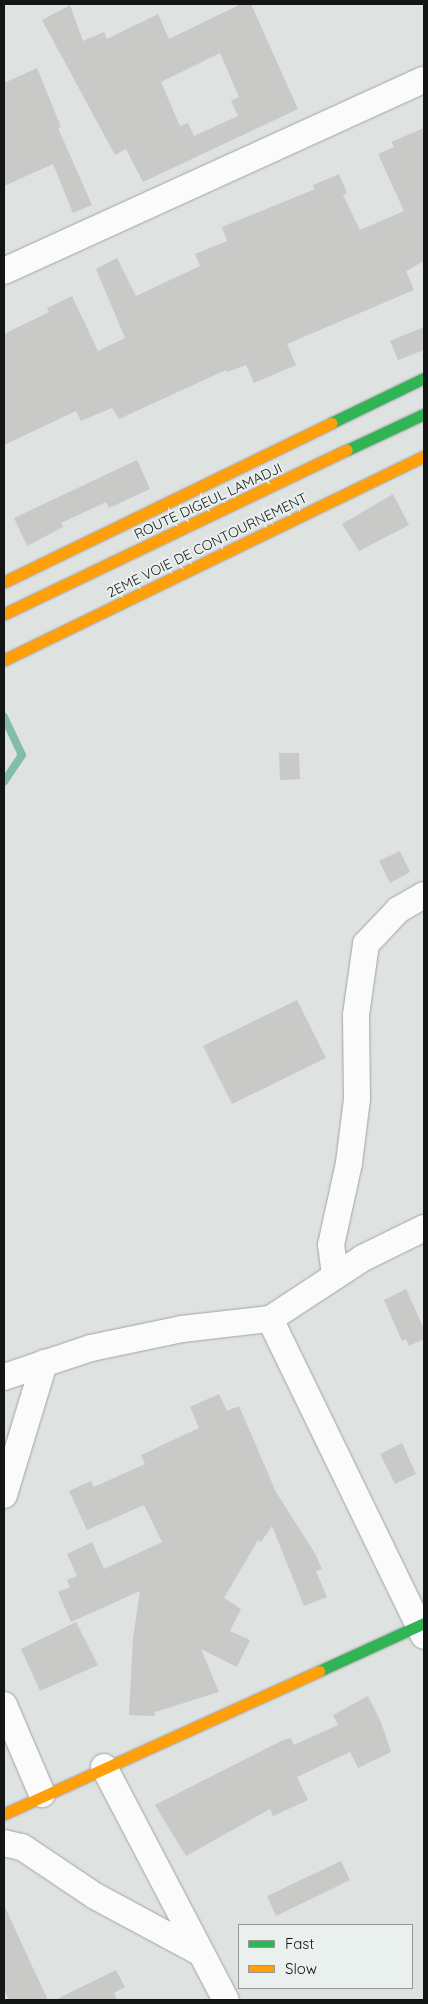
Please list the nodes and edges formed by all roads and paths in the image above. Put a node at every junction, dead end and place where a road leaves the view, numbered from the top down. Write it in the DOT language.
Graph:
graph roads {
  1 [pos="424,80"];
  2 [pos="4,270"];
  3 [pos="424,378"];
  4 [pos="424,414"];
  5 [pos="424,456"];
  6 [pos="4,582"];
  7 [pos="4,614"];
  8 [pos="4,660"];
  9 [pos="424,895"];
  10 [pos="424,1228"];
  11 [pos="335,1276"];
  12 [pos="270,1319"];
  13 [pos="44,1364"];
  14 [pos="4,1377"];
  15 [pos="4,1495"];
  16 [pos="423,1628"];
  17 [pos="4,1705"];
  18 [pos="104,1767"];
  19 [pos="42,1794"];
  20 [pos="4,1814"];
  21 [pos="4,1843"];
  22 [pos="201,1953"];
  23 [pos="226,2000"];
  1 -- 2 [label="street"];
  3 -- 6 [label="main road"];
  4 -- 7 [label="main road, ROUTE DIGEUL LAMADJI"];
  5 -- 8 [label="main road, 2EME VOIE DE CONTOURNEMENT"];
  9 -- 11 [label="street"];
  10 -- 11 [label="street"];
  11 -- 12 [label="street"];
  12 -- 13 [label="street"];
  12 -- 16 [label="street"];
  13 -- 14 [label="street"];
  13 -- 15 [label="street"];
  16 -- 18 [label="main road"];
  17 -- 19 [label="street"];
  18 -- 19 [label="main road"];
  18 -- 22 [label="street"];
  19 -- 20 [label="main road"];
  21 -- 22 [label="street"];
  22 -- 23 [label="street"];
}
